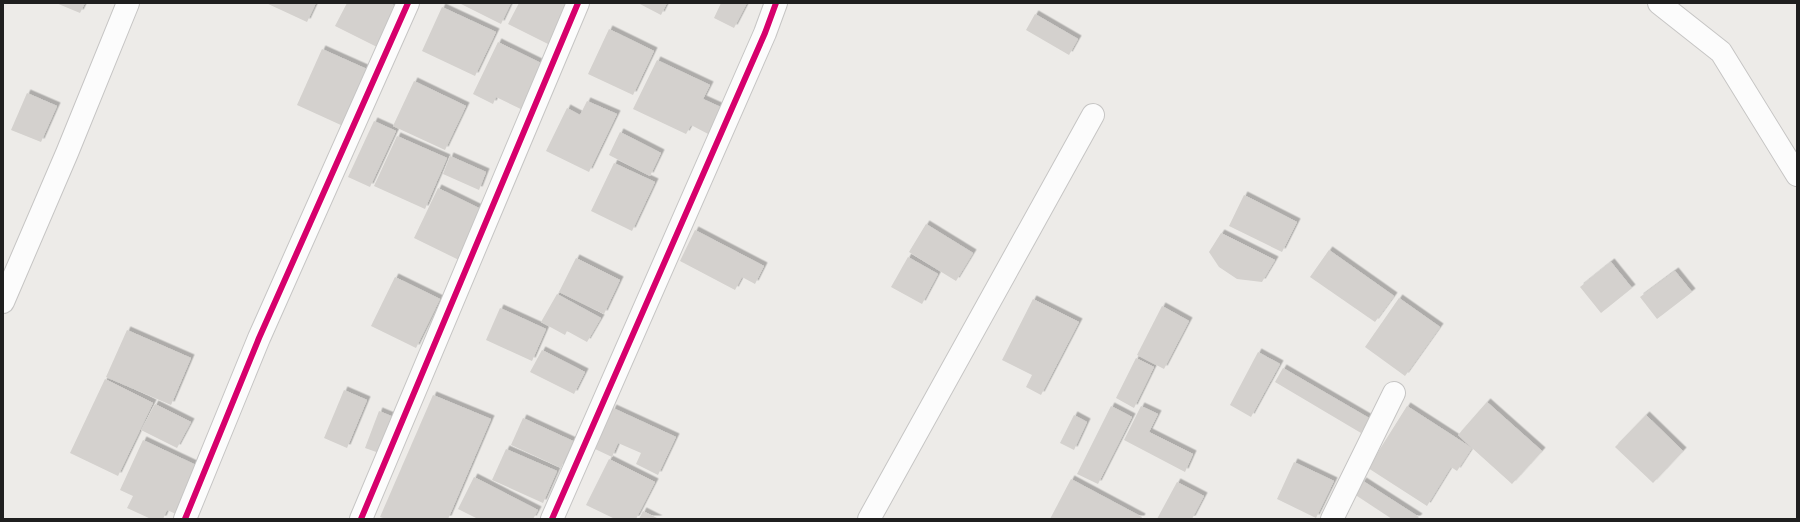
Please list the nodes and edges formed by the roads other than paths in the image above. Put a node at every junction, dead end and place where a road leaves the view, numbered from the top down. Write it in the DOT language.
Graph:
graph roads {
  1 [pos="128,3"];
  2 [pos="408,3"];
  3 [pos="578,3"];
  4 [pos="776,3"];
  5 [pos="1659,3"];
  6 [pos="1093,115"];
  7 [pos="1797,175"];
  8 [pos="3,302"];
  9 [pos="1394,393"];
  10 [pos="185,519"];
  11 [pos="361,519"];
  12 [pos="552,519"];
  13 [pos="869,519"];
  14 [pos="1332,519"];
  1 -- 8 [label="street"];
  2 -- 10 [label="street"];
  3 -- 11 [label="street"];
  4 -- 12 [label="street"];
  5 -- 7 [label="street"];
  6 -- 13 [label="street"];
  9 -- 14 [label="street"];
}
